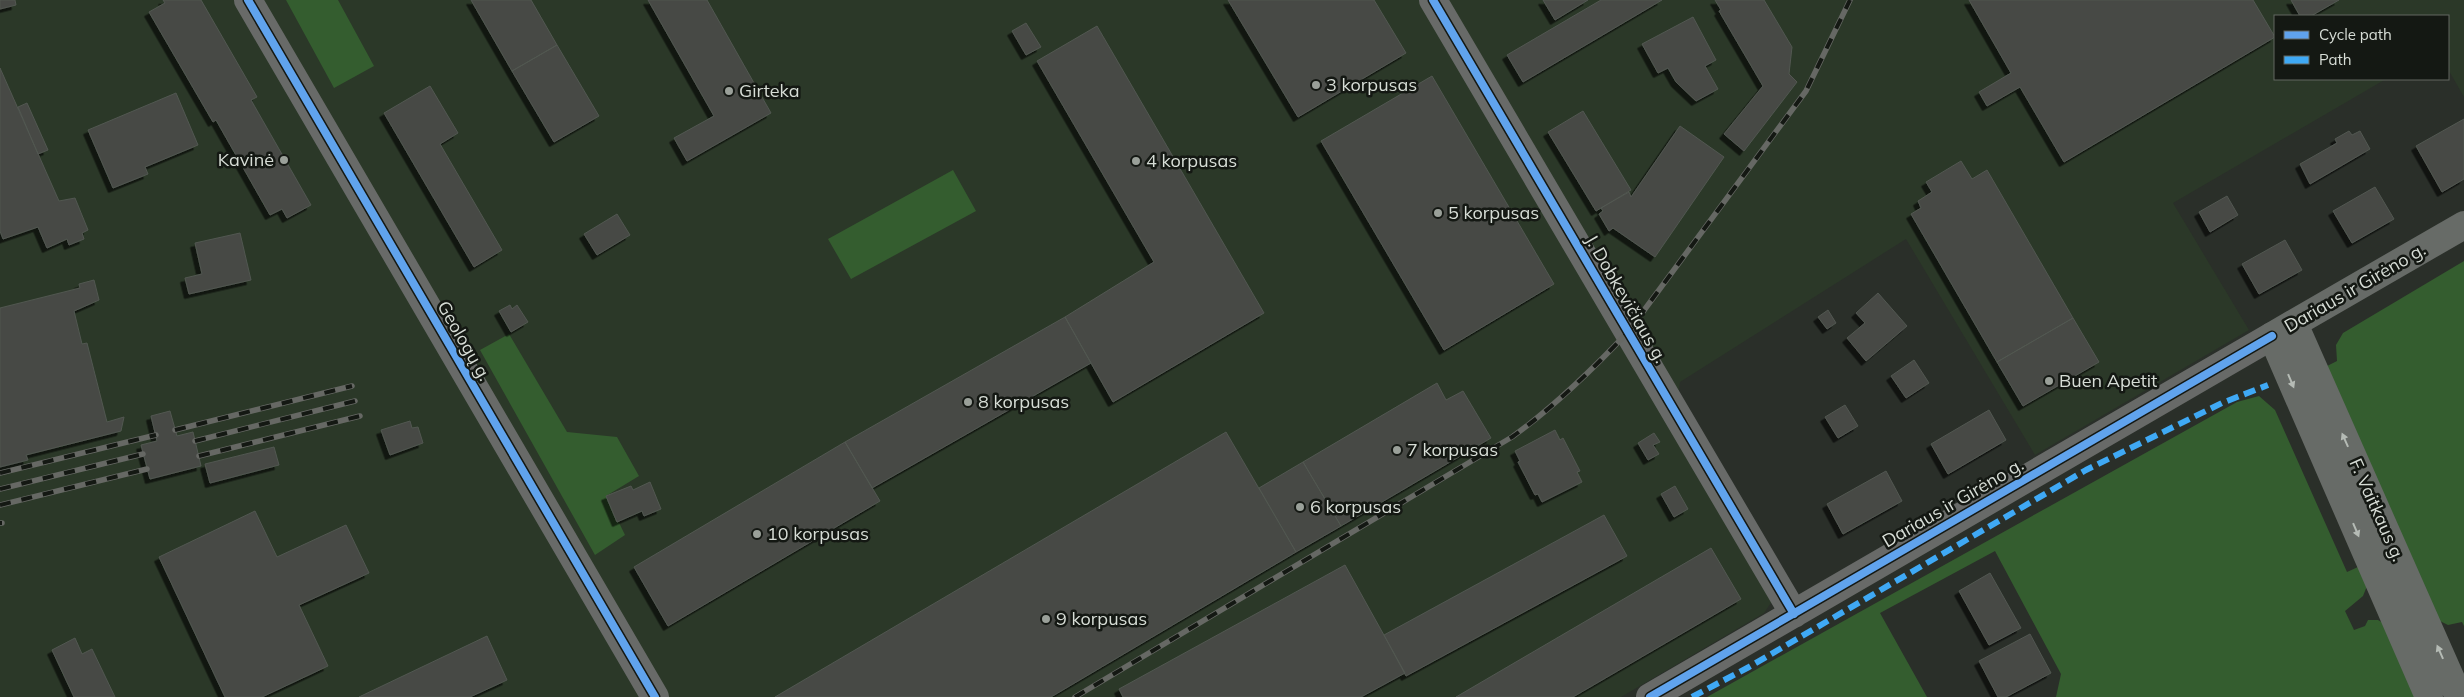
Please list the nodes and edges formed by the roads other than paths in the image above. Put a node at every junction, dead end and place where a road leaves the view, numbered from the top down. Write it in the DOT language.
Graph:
graph roads {
  1 [pos="248,0"];
  2 [pos="1433,0"];
  3 [pos="2464,225"];
  4 [pos="2283,330"];
  5 [pos="1794,614"];
  6 [pos="655,697"];
  7 [pos="1650,697"];
  8 [pos="2428,697"];
  9 [pos="2459,697"];
  1 -- 6 [label="street, Geologų g."];
  2 -- 5 [label="street, J. Dobkevičiaus g."];
  3 -- 4 [label="main road, Dariaus ir Girėno g."];
  4 -- 5 [label="street, Dariaus ir Girėno g."];
  4 -- 8 [label="main road, F. Vaitkaus g., one-way"];
  9 -- 4 [label="main road, F. Vaitkaus g., one-way"];
  5 -- 7 [label="street, Dariaus ir Girėno g."];
}
